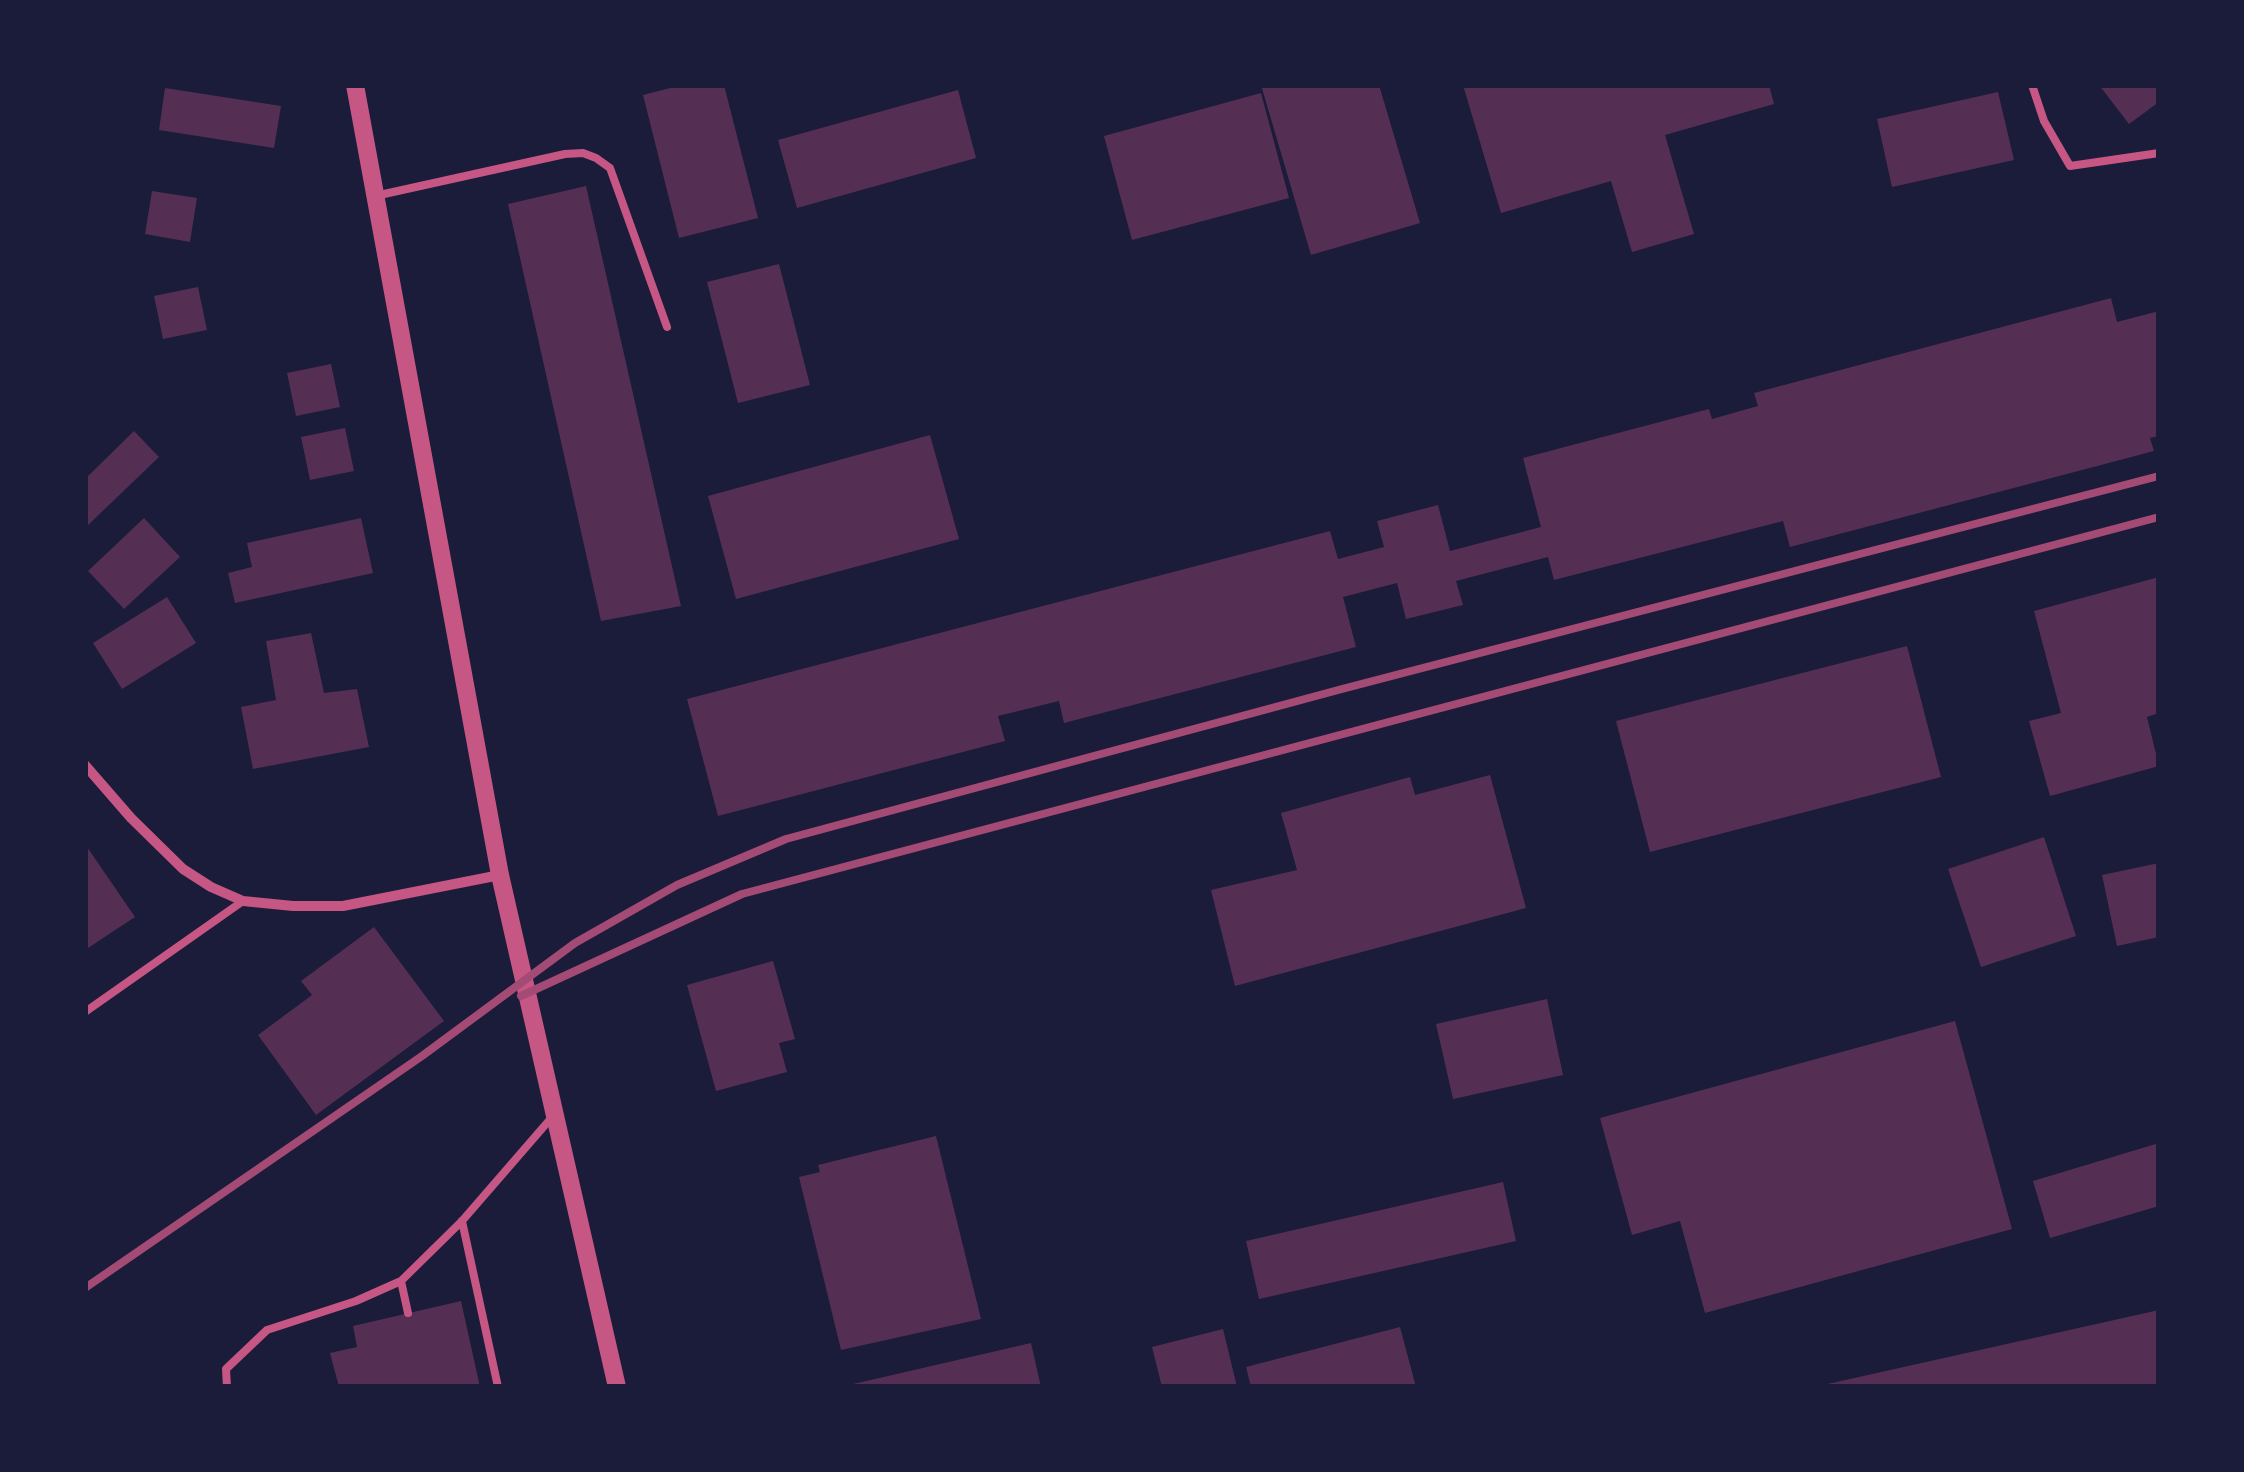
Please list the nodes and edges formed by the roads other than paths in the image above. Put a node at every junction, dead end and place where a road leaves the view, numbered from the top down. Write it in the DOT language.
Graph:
graph roads {
  1 [pos="355,85"];
  2 [pos="2032,85"];
  3 [pos="2159,153"];
  4 [pos="375,196"];
  5 [pos="667,327"];
  6 [pos="85,765"];
  7 [pos="500,875"];
  8 [pos="243,901"];
  9 [pos="85,1012"];
  10 [pos="556,1113"];
  11 [pos="462,1221"];
  12 [pos="401,1282"];
  13 [pos="408,1313"];
  14 [pos="227,1387"];
  15 [pos="498,1387"];
  16 [pos="617,1387"];
  1 -- 4 [label="street"];
  2 -- 3 [label="lane"];
  4 -- 5 [label="lane"];
  4 -- 7 [label="street"];
  6 -- 8 [label="street"];
  7 -- 8 [label="street"];
  7 -- 10 [label="street"];
  8 -- 9 [label="lane"];
  10 -- 11 [label="lane"];
  10 -- 16 [label="street"];
  11 -- 12 [label="lane"];
  11 -- 15 [label="lane"];
  12 -- 13 [label="lane"];
  12 -- 14 [label="lane"];
}
